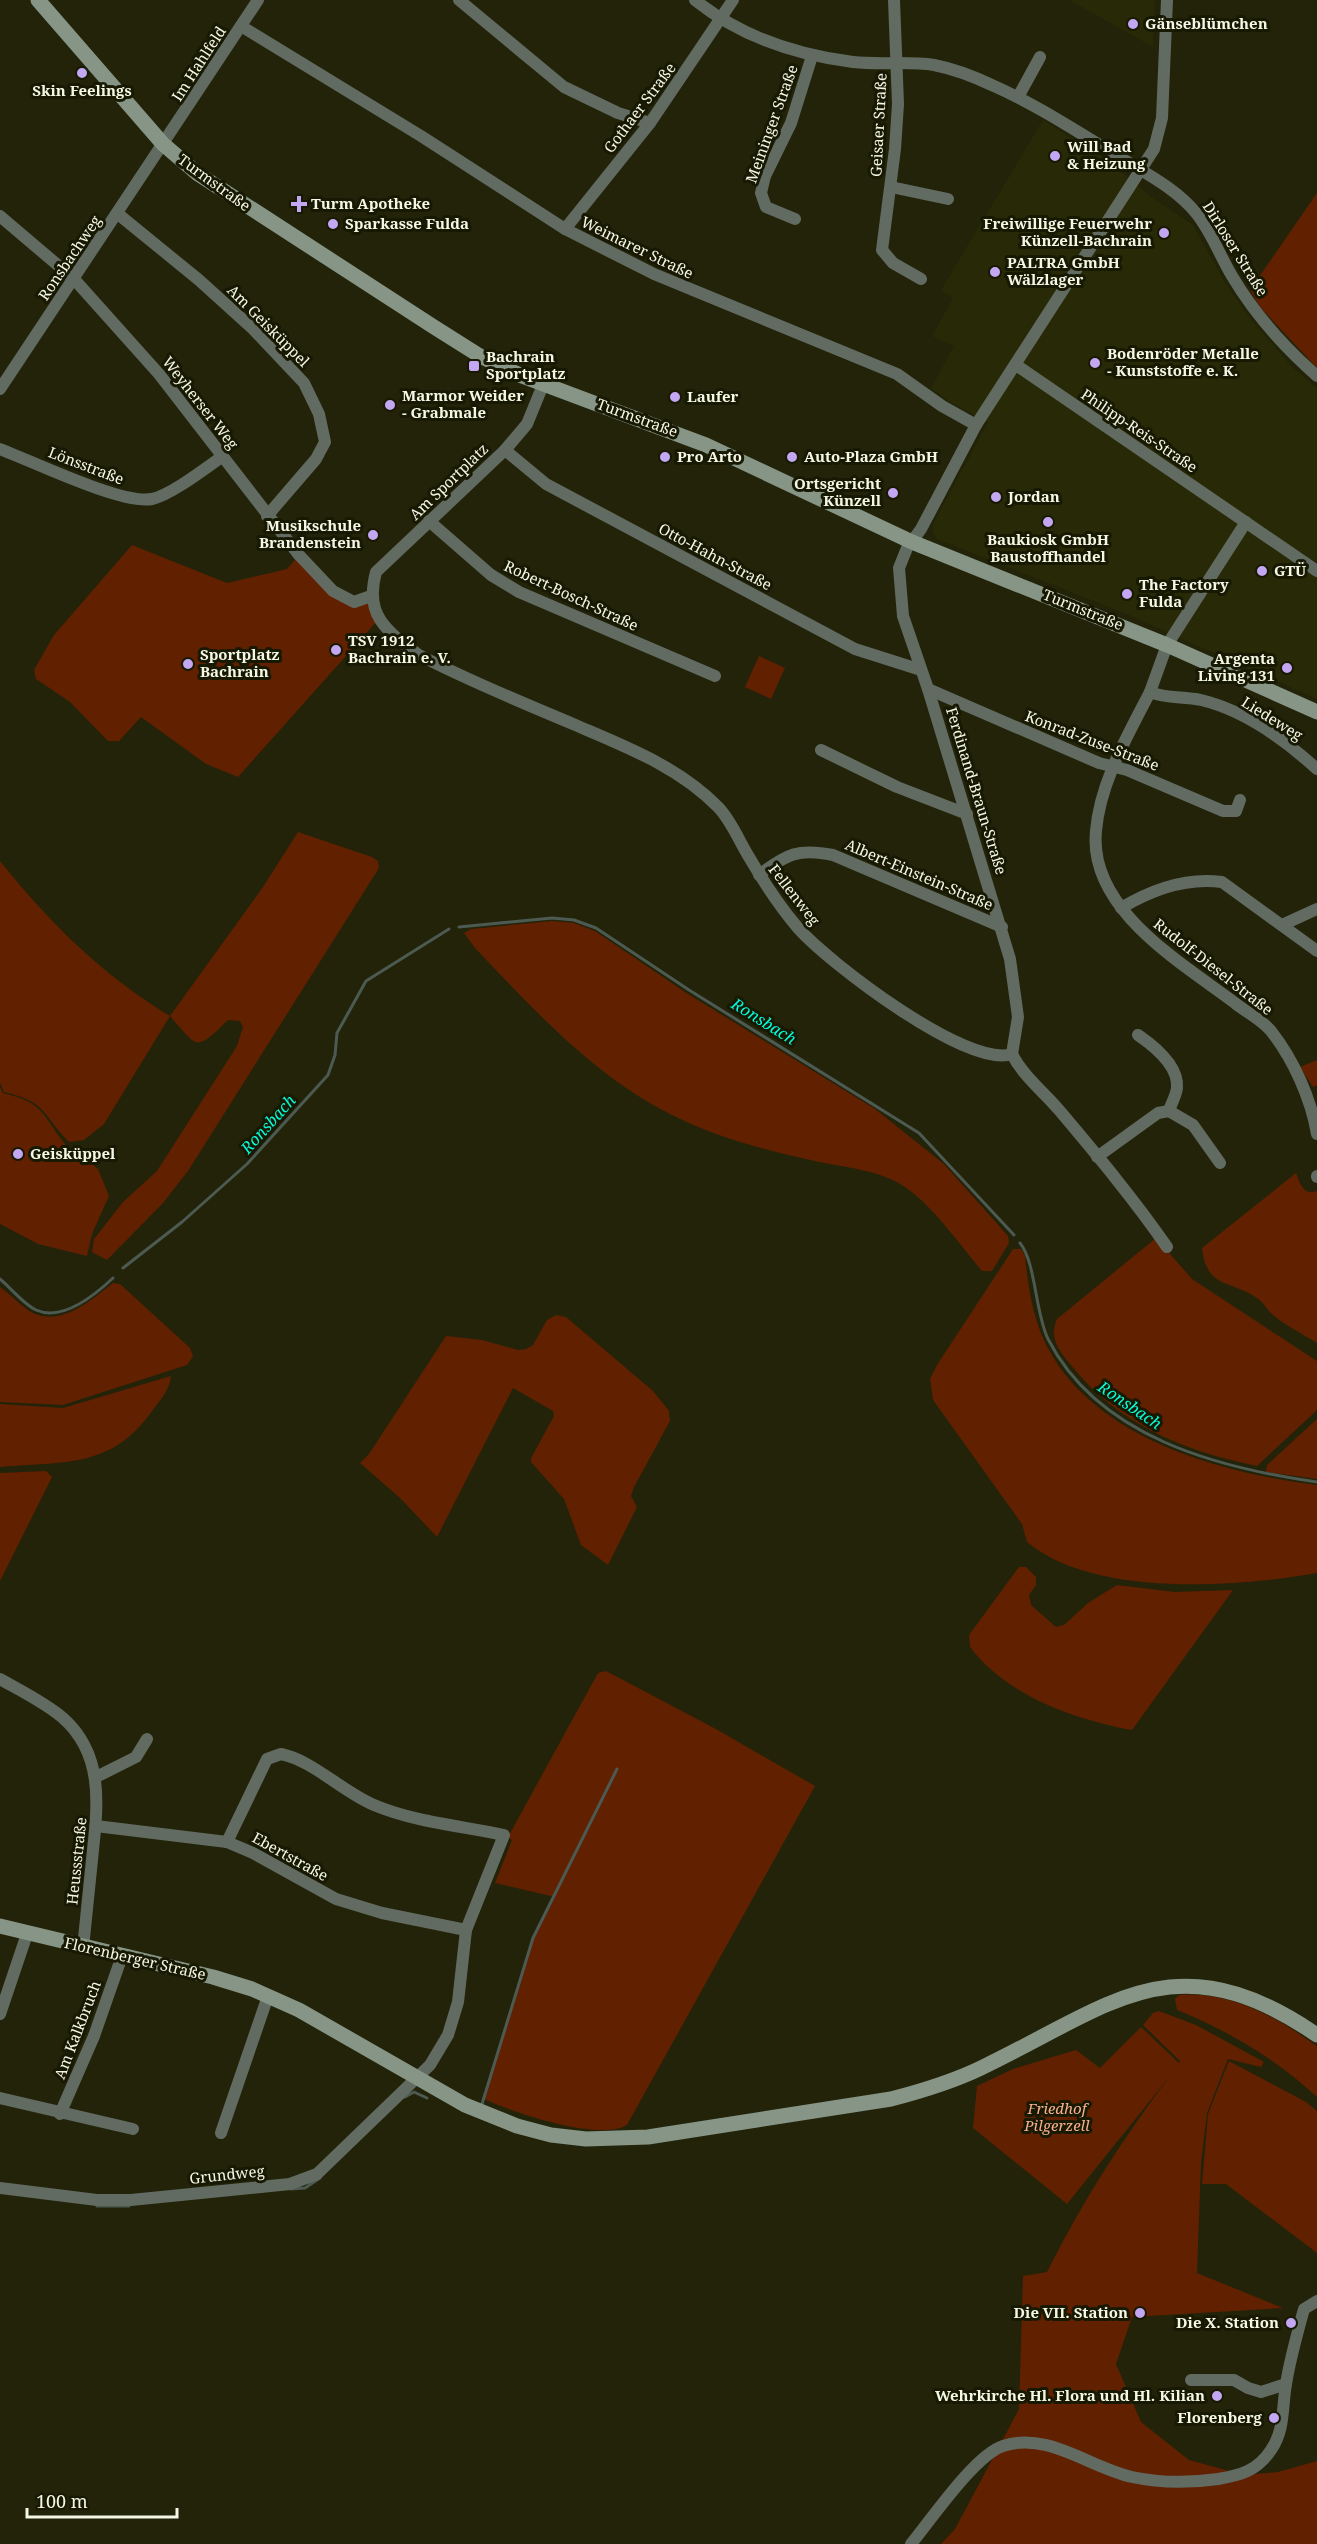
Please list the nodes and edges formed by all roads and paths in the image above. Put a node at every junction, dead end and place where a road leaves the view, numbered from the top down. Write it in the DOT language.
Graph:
graph roads {
  1 [pos="38,0"];
  2 [pos="459,0"];
  3 [pos="695,0"];
  4 [pos="733,0"];
  5 [pos="894,0"];
  6 [pos="1167,0"];
  7 [pos="255,1"];
  8 [pos="720,19"];
  9 [pos="241,26"];
  10 [pos="812,56"];
  11 [pos="1040,57"];
  12 [pos="897,64"];
  13 [pos="1018,98"];
  14 [pos="650,123"];
  15 [pos="163,144"];
  16 [pos="1141,170"];
  17 [pos="891,187"];
  18 [pos="948,199"];
  19 [pos="117,214"];
  20 [pos="0,216"];
  21 [pos="795,219"];
  22 [pos="565,229"];
  23 [pos="74,279"];
  24 [pos="921,279"];
  25 [pos="1016,365"];
  26 [pos="1317,376"];
  27 [pos="543,385"];
  28 [pos="0,389"];
  29 [pos="976,425"];
  30 [pos="0,449"];
  31 [pos="505,450"];
  32 [pos="223,456"];
  33 [pos="267,516"];
  34 [pos="429,521"];
  35 [pos="1246,522"];
  36 [pos="912,542"];
  37 [pos="1317,571"];
  38 [pos="371,596"];
  39 [pos="1167,645"];
  40 [pos="921,670"];
  41 [pos="715,676"];
  42 [pos="928,689"];
  43 [pos="1150,692"];
  44 [pos="1317,711"];
  45 [pos="822,750"];
  46 [pos="1113,766"];
  47 [pos="1317,770"];
  48 [pos="1240,800"];
  49 [pos="967,814"];
  50 [pos="759,875"];
  51 [pos="1121,908"];
  52 [pos="1317,909"];
  53 [pos="1282,925"];
  54 [pos="1002,927"];
  55 [pos="1317,951"];
  56 [pos="1138,1035"];
  57 [pos="1012,1054"];
  58 [pos="1169,1111"];
  59 [pos="1317,1134"];
  60 [pos="1097,1157"];
  61 [pos="1220,1163"];
  62 [pos="1167,1248"];
  63 [pos="0,1679"];
  64 [pos="147,1739"];
  65 [pos="96,1777"];
  66 [pos="96,1827"];
  67 [pos="227,1842"];
  68 [pos="0,1926"];
  69 [pos="466,1930"];
  70 [pos="27,1934"];
  71 [pos="83,1948"];
  72 [pos="122,1956"];
  73 [pos="268,1996"];
  74 [pos="0,2014"];
  75 [pos="1317,2035"];
  76 [pos="416,2077"];
  77 [pos="0,2098"];
  78 [pos="60,2114"];
  79 [pos="133,2129"];
  80 [pos="221,2133"];
  81 [pos="0,2188"];
  82 [pos="1317,2301"];
  83 [pos="1191,2380"];
  84 [pos="1286,2384"];
  85 [pos="910,2544"];
  1 -- 15 [label="main road, Turmstraße"];
  2 -- 14 [label="street"];
  3 -- 8 [label="street, Dirloser Straße"];
  4 -- 8 [label="street, Gothaer Straße"];
  5 -- 12 [label="street, Geisaer Straße"];
  6 -- 16 [label="street"];
  7 -- 9 [label="street, Im Hahlfeld"];
  8 -- 10 [label="street, Dirloser Straße"];
  8 -- 14 [label="street, Gothaer Straße"];
  9 -- 15 [label="street, Im Hahlfeld"];
  9 -- 22 [label="street, Weimarer Straße"];
  10 -- 12 [label="street, Dirloser Straße"];
  10 -- 21 [label="street, Meininger Straße"];
  11 -- 13 [label="street"];
  12 -- 13 [label="street, Dirloser Straße"];
  12 -- 17 [label="street, Geisaer Straße"];
  13 -- 16 [label="street, Dirloser Straße"];
  14 -- 22 [label="street, Gothaer Straße"];
  15 -- 19 [label="street, Ronsbachweg"];
  15 -- 27 [label="main road, Turmstraße"];
  16 -- 25 [label="street, Ferdinand-Braun-Straße"];
  16 -- 26 [label="street, Dirloser Straße"];
  17 -- 18 [label="street, Geisaer Straße"];
  17 -- 24 [label="street, Geisaer Straße"];
  19 -- 23 [label="street, Ronsbachweg"];
  19 -- 33 [label="street, Am Geisküppel"];
  20 -- 23 [label="street, Weyherser Weg"];
  22 -- 29 [label="street, Weimarer Straße"];
  23 -- 28 [label="street, Ronsbachweg"];
  23 -- 32 [label="street, Weyherser Weg"];
  25 -- 29 [label="street, Ferdinand-Braun-Straße"];
  25 -- 35 [label="street, Philipp-Reis-Straße"];
  27 -- 31 [label="street, Am Sportplatz"];
  27 -- 36 [label="main road, Turmstraße"];
  29 -- 36 [label="street, Ferdinand-Braun-Straße"];
  30 -- 32 [label="street, Lönsstraße"];
  31 -- 34 [label="street, Am Sportplatz"];
  31 -- 40 [label="street, Otto-Hahn-Straße"];
  32 -- 33 [label="street, Weyherser Weg"];
  33 -- 38 [label="street, Weyherser Weg"];
  34 -- 38 [label="street, Am Sportplatz"];
  34 -- 41 [label="street, Robert-Bosch-Straße"];
  35 -- 37 [label="street, Philipp-Reis-Straße"];
  35 -- 39 [label="street"];
  36 -- 39 [label="main road, Turmstraße"];
  36 -- 40 [label="street, Ferdinand-Braun-Straße"];
  38 -- 50 [label="street, Fellenweg"];
  39 -- 43 [label="street"];
  39 -- 44 [label="main road, Turmstraße"];
  40 -- 42 [label="street, Ferdinand-Braun-Straße"];
  42 -- 46 [label="street, Konrad-Zuse-Straße"];
  42 -- 49 [label="street, Ferdinand-Braun-Straße"];
  43 -- 46 [label="street, Rudolf-Diesel-Straße"];
  43 -- 47 [label="street, Liedeweg"];
  45 -- 49 [label="street"];
  46 -- 48 [label="street, Konrad-Zuse-Straße"];
  46 -- 51 [label="street, Rudolf-Diesel-Straße"];
  49 -- 54 [label="street, Ferdinand-Braun-Straße"];
  50 -- 54 [label="street, Albert-Einstein-Straße"];
  50 -- 57 [label="street, Fellenweg"];
  51 -- 53 [label="street"];
  51 -- 59 [label="street, Rudolf-Diesel-Straße"];
  52 -- 53 [label="street"];
  53 -- 55 [label="street"];
  54 -- 57 [label="street, Ferdinand-Braun-Straße"];
  56 -- 58 [label="street"];
  57 -- 60 [label="street"];
  58 -- 60 [label="street"];
  58 -- 61 [label="street"];
  60 -- 62 [label="street"];
  63 -- 65 [label="street, Heussstraße"];
  64 -- 65 [label="street"];
  65 -- 66 [label="street, Heussstraße"];
  66 -- 67 [label="street, Ebertstraße"];
  66 -- 71 [label="street, Heussstraße"];
  67 -- 69 [label="street, Ebertstraße"];
  67 -- 69 [label="street, Grundweg"];
  68 -- 70 [label="main road, Florenberger Straße"];
  69 -- 76 [label="street, Grundweg"];
  70 -- 71 [label="main road, Florenberger Straße"];
  70 -- 74 [label="street"];
  71 -- 72 [label="main road, Florenberger Straße"];
  72 -- 73 [label="main road, Florenberger Straße"];
  72 -- 78 [label="street, Am Kalkbruch"];
  73 -- 76 [label="main road, Florenberger Straße"];
  73 -- 80 [label="street"];
  75 -- 76 [label="main road, Florenberger Straße"];
  76 -- 81 [label="street, Grundweg"];
  77 -- 78 [label="street"];
  78 -- 79 [label="street"];
  82 -- 84 [label="street"];
  83 -- 84 [label="street"];
  84 -- 85 [label="street"];
}
